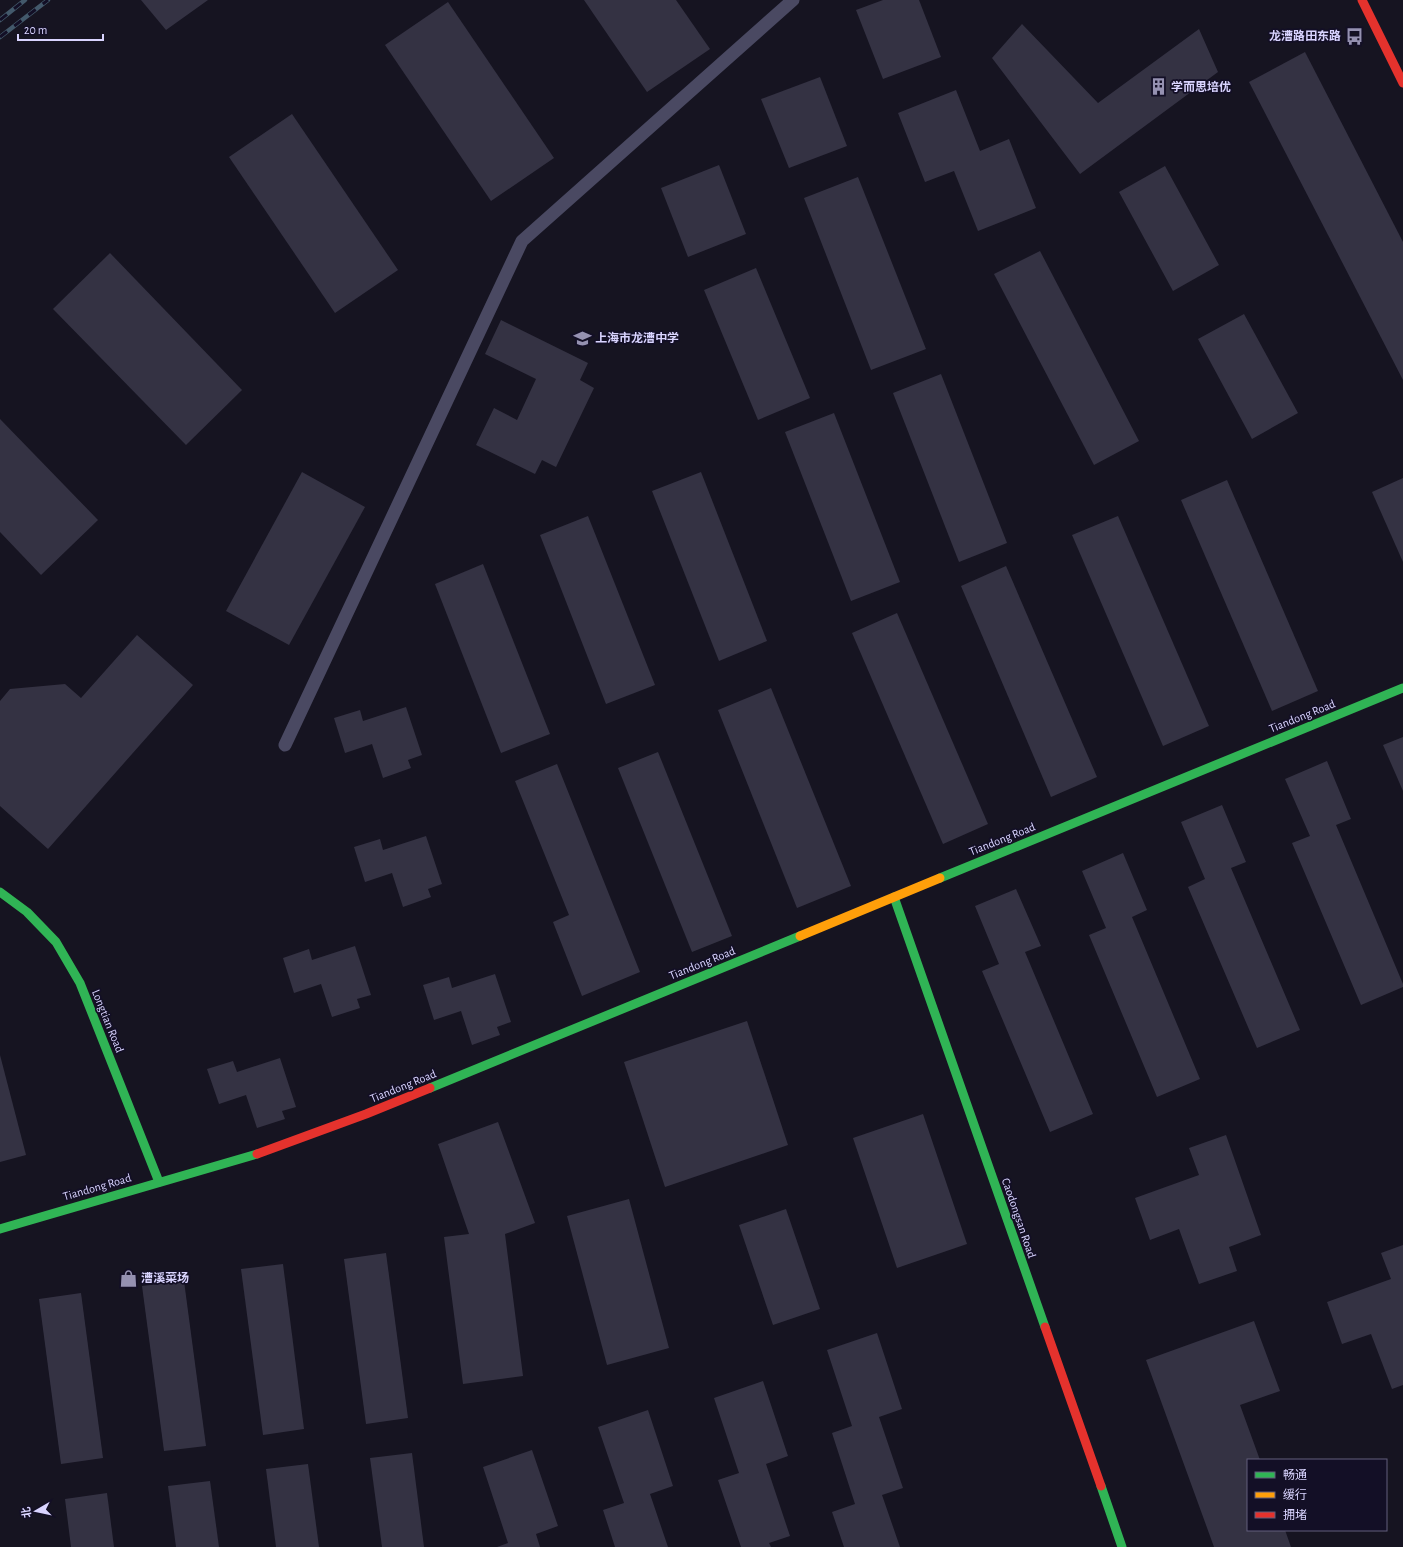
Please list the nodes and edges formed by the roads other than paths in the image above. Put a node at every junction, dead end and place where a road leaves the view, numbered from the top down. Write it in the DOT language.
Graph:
graph roads {
  1 [pos="793,0"];
  2 [pos="1362,0"];
  3 [pos="1403,83"];
  4 [pos="1403,688"];
  5 [pos="285,745"];
  6 [pos="0,892"];
  7 [pos="894,897"];
  8 [pos="159,1182"];
  9 [pos="0,1229"];
  10 [pos="1122,1547"];
  1 -- 5 [label="lane"];
  2 -- 3 [label="street"];
  4 -- 7 [label="street, Tiandong Road"];
  6 -- 8 [label="street, Longtian Road"];
  7 -- 8 [label="street, Tiandong Road"];
  7 -- 10 [label="street, Caodongsan Road"];
  8 -- 9 [label="street, Tiandong Road"];
}
